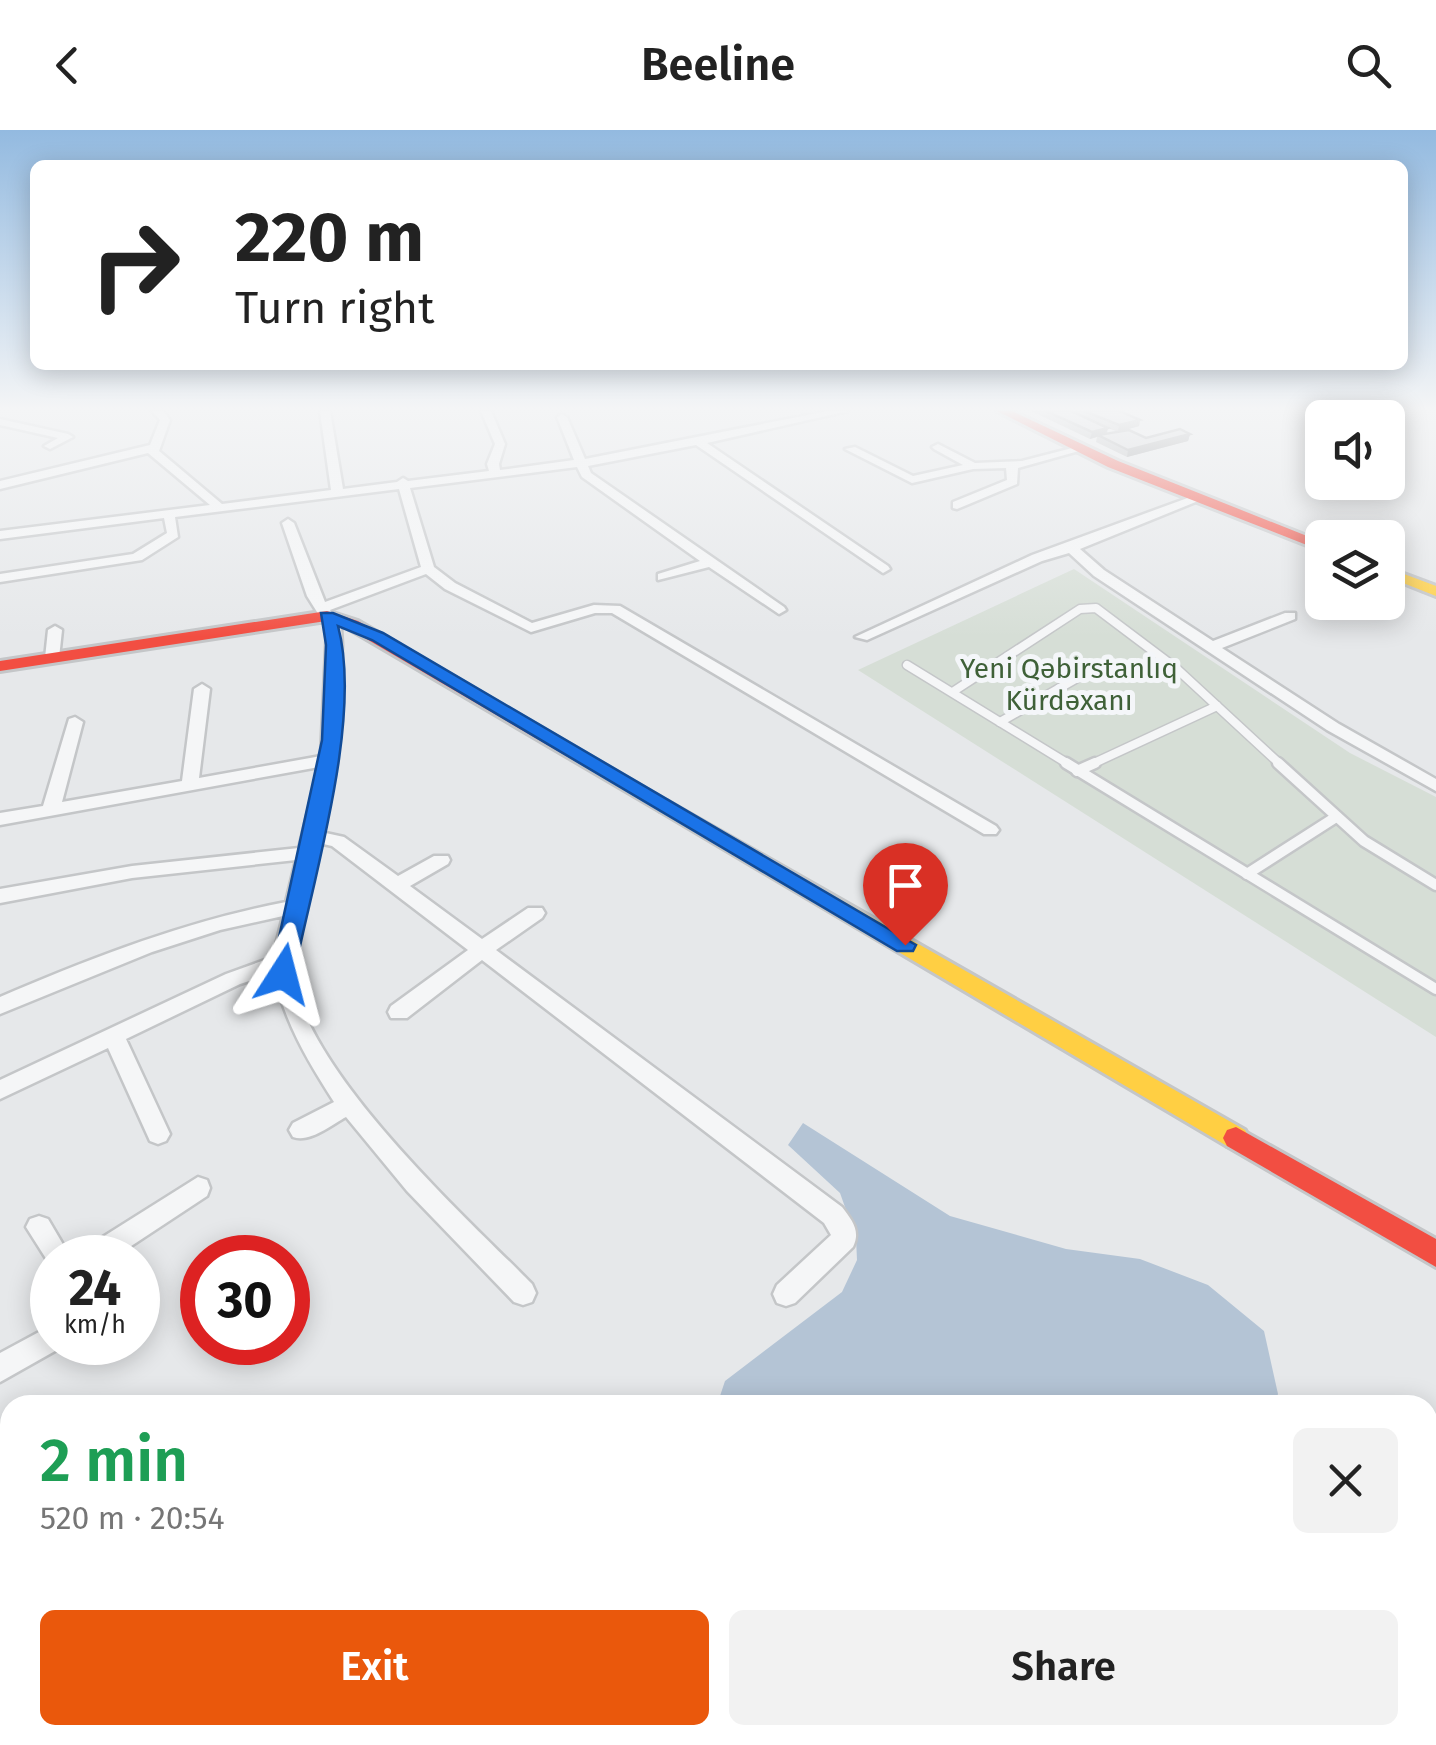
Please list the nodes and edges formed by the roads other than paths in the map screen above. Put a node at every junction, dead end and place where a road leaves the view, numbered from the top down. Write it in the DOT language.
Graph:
graph roads {
  1 [pos="196,486"];
  2 [pos="336,486"];
  3 [pos="367,486"];
  4 [pos="404,486"];
  5 [pos="602,486"];
  6 [pos="764,486"];
  7 [pos="1003,486"];
  8 [pos="1167,486"];
  9 [pos="1183,486"];
  10 [pos="337,490"];
  11 [pos="1197,499"];
  12 [pos="217,505"];
  13 [pos="956,506"];
  14 [pos="168,512"];
  15 [pos="288,524"];
  16 [pos="0,535"];
  17 [pos="1305,537"];
  18 [pos="1305,538"];
  19 [pos="1071,548"];
  20 [pos="711,562"];
  21 [pos="428,569"];
  22 [pos="884,569"];
  23 [pos="1405,573"];
  24 [pos="1405,576"];
  25 [pos="664,577"];
  26 [pos="0,578"];
  27 [pos="1436,583"];
  28 [pos="1436,590"];
  29 [pos="779,610"];
  30 [pos="325,612"];
  31 [pos="1290,616"];
  32 [pos="55,630"];
  33 [pos="862,637"];
  34 [pos="1211,646"];
  35 [pos="52,658"];
  36 [pos="907,665"];
  37 [pos="0,666"];
  38 [pos="1093,669"];
  39 [pos="202,689"];
  40 [pos="954,690"];
  41 [pos="1217,706"];
  42 [pos="76,722"];
  43 [pos="1000,722"];
  44 [pos="329,760"];
  45 [pos="1077,771"];
  46 [pos="190,784"];
  47 [pos="1436,786"];
  48 [pos="51,809"];
  49 [pos="1336,817"];
  50 [pos="0,819"];
  51 [pos="990,830"];
  52 [pos="312,844"];
  53 [pos="441,860"];
  54 [pos="1247,874"];
  55 [pos="398,885"];
  56 [pos="1436,886"];
  57 [pos="0,896"];
  58 [pos="294,907"];
  59 [pos="535,913"];
  60 [pos="483,949"];
  61 [pos="282,962"];
  62 [pos="1436,990"];
  63 [pos="0,1006"];
  64 [pos="399,1012"];
  65 [pos="114,1036"];
  66 [pos="0,1090"];
  67 [pos="348,1105"];
  68 [pos="301,1130"];
  69 [pos="158,1134"];
  70 [pos="198,1188"];
  71 [pos="38,1227"];
  72 [pos="43,1235"];
  73 [pos="126,1235"];
  74 [pos="1436,1254"];
  75 [pos="523,1293"];
  76 [pos="786,1294"];
  77 [pos="30,1351"];
  78 [pos="0,1368"];
  1 -- 12 [label="street"];
  2 -- 10 [label="street"];
  3 -- 10 [label="street"];
  4 -- 21 [label="street"];
  5 -- 20 [label="street"];
  6 -- 22 [label="street"];
  7 -- 13 [label="street"];
  8 -- 11 [label="street"];
  9 -- 17 [label="street"];
  10 -- 12 [label="street"];
  11 -- 18 [label="street"];
  11 -- 19 [label="street"];
  12 -- 14 [label="street"];
  14 -- 16 [label="street"];
  14 -- 26 [label="street"];
  15 -- 30 [label="street"];
  19 -- 33 [label="street"];
  19 -- 34 [label="street"];
  20 -- 25 [label="street"];
  20 -- 29 [label="street"];
  21 -- 30 [label="street"];
  21 -- 51 [label="street"];
  23 -- 27 [label="street"];
  24 -- 28 [label="street"];
  30 -- 35 [label="street"];
  30 -- 44 [label="street"];
  30 -- 74 [label="street"];
  31 -- 34 [label="street"];
  32 -- 35 [label="street"];
  34 -- 47 [label="street"];
  35 -- 37 [label="street"];
  36 -- 40 [label="lane"];
  38 -- 43 [label="lane"];
  39 -- 46 [label="street"];
  40 -- 41 [label="lane"];
  40 -- 43 [label="lane"];
  41 -- 45 [label="lane"];
  41 -- 49 [label="lane"];
  42 -- 48 [label="street"];
  43 -- 45 [label="lane"];
  44 -- 46 [label="street"];
  44 -- 52 [label="street"];
  45 -- 54 [label="lane"];
  46 -- 48 [label="street"];
  48 -- 50 [label="street"];
  49 -- 54 [label="lane"];
  49 -- 56 [label="lane"];
  52 -- 55 [label="street"];
  52 -- 57 [label="street"];
  52 -- 58 [label="street"];
  53 -- 55 [label="street"];
  54 -- 62 [label="lane"];
  55 -- 60 [label="street"];
  58 -- 61 [label="street"];
  58 -- 63 [label="street"];
  59 -- 60 [label="street"];
  60 -- 64 [label="street"];
  60 -- 76 [label="street"];
  61 -- 65 [label="street"];
  61 -- 67 [label="street"];
  65 -- 66 [label="street"];
  65 -- 69 [label="street"];
  67 -- 68 [label="street"];
  67 -- 75 [label="street"];
  70 -- 73 [label="street"];
  71 -- 72 [label="street"];
  77 -- 78 [label="street"];
}
